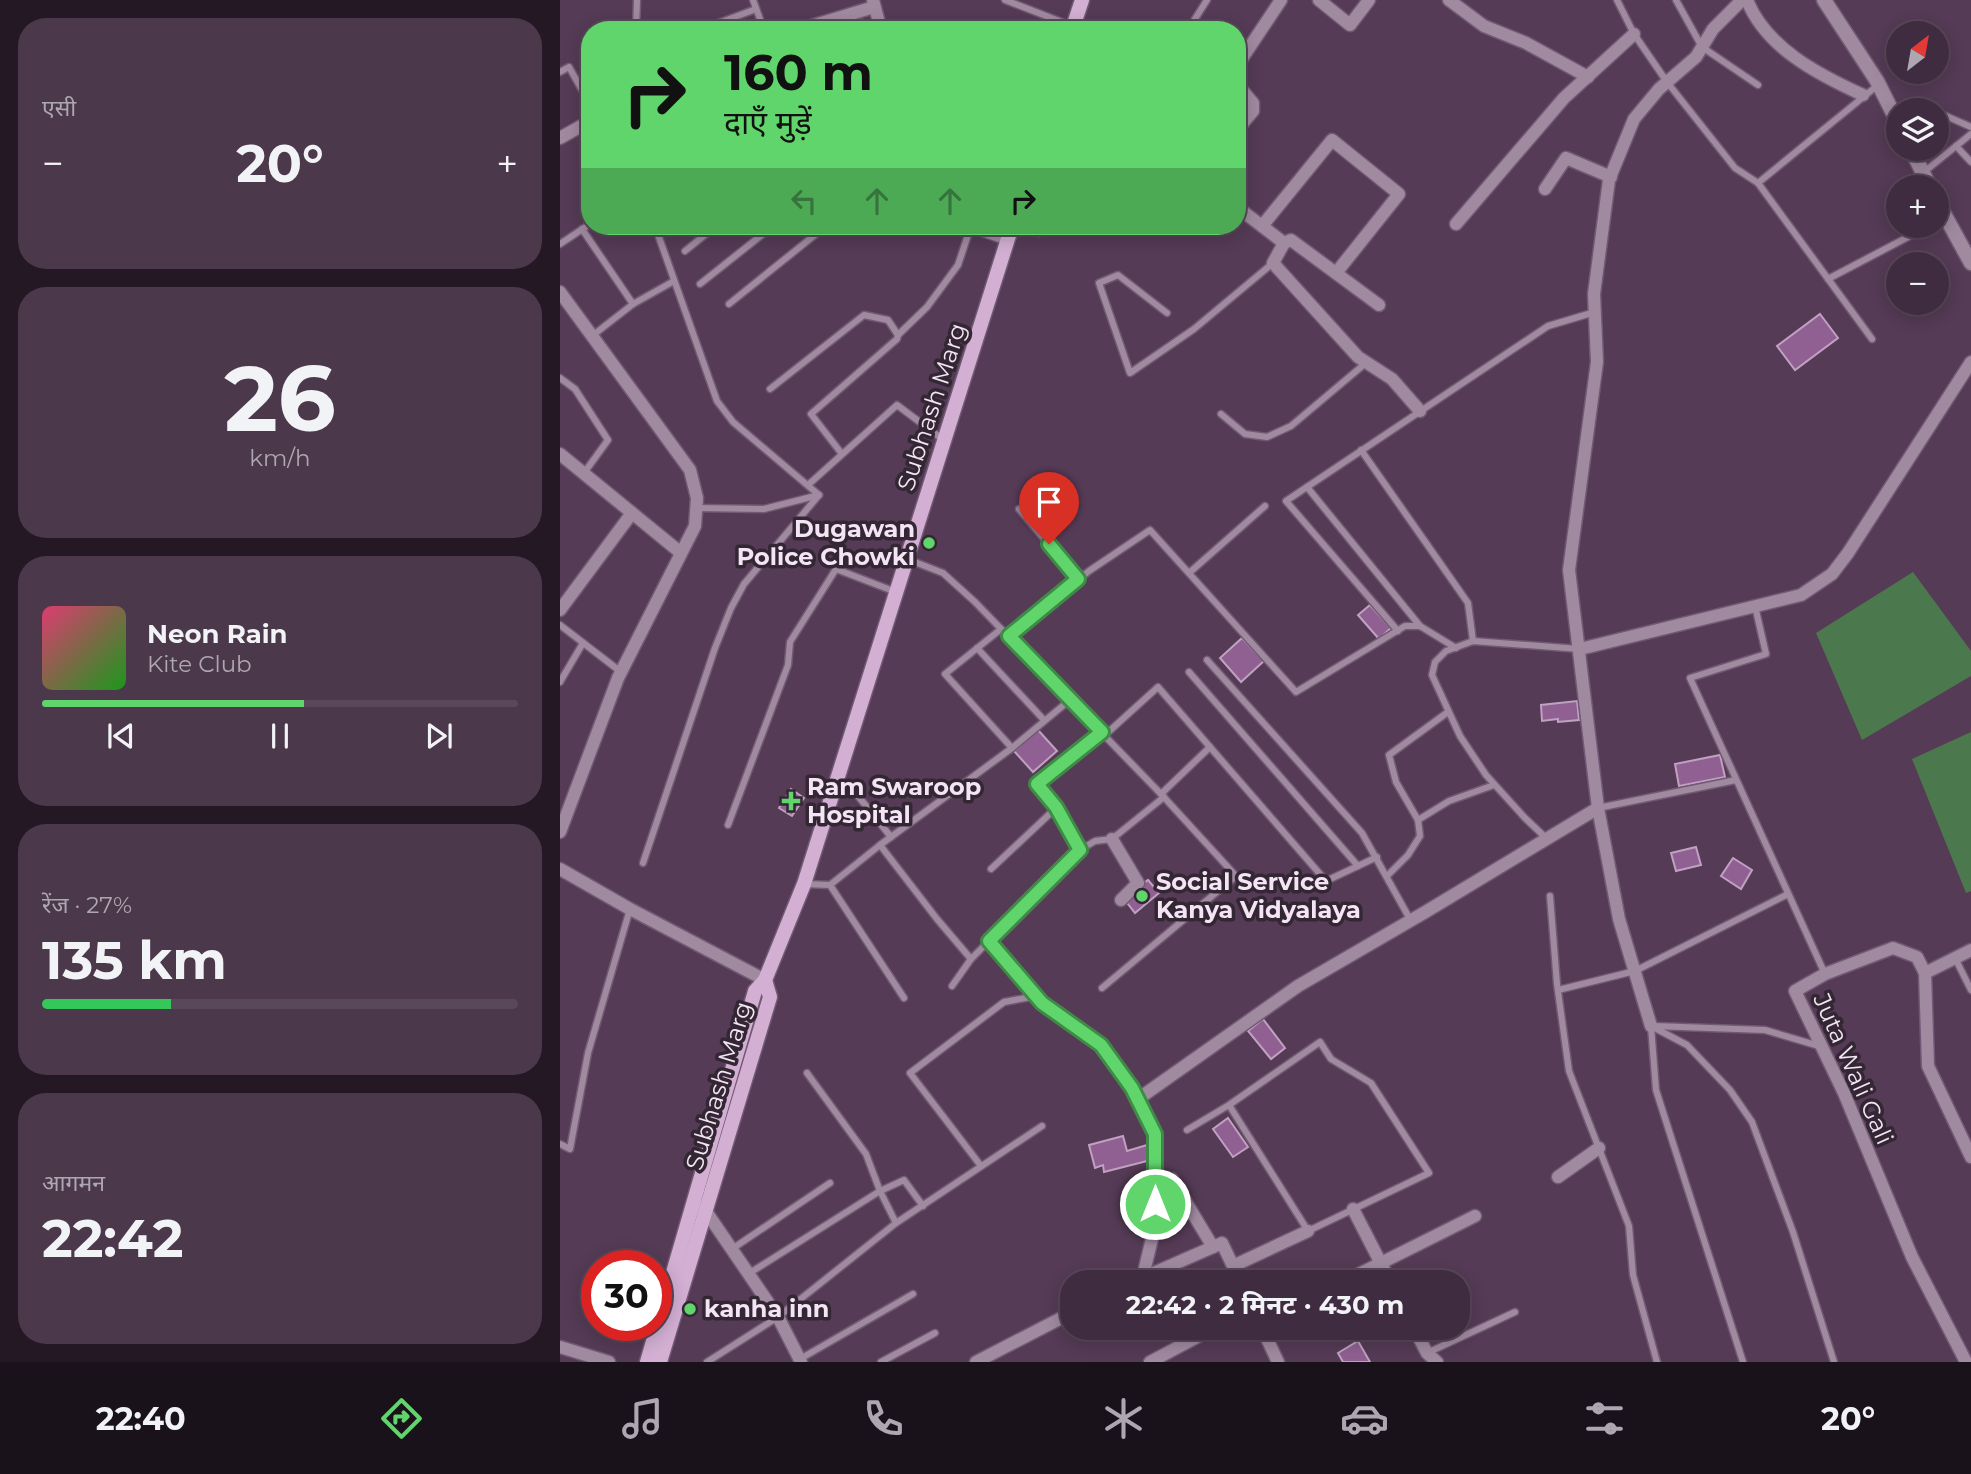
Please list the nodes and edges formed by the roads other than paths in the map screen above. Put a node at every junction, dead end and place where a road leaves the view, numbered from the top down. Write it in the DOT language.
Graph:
graph roads {
  1 [pos="637,0"];
  2 [pos="753,0"];
  3 [pos="1005,0"];
  4 [pos="1082,0"];
  5 [pos="1208,0"];
  6 [pos="1282,0"];
  7 [pos="1319,0"];
  8 [pos="1369,0"];
  9 [pos="1449,0"];
  10 [pos="1617,0"];
  11 [pos="1676,0"];
  12 [pos="1744,0"];
  13 [pos="1824,0"];
  14 [pos="873,4"];
  15 [pos="756,9"];
  16 [pos="636,21"];
  17 [pos="724,21"];
  18 [pos="761,21"];
  19 [pos="824,21"];
  20 [pos="878,21"];
  21 [pos="1056,21"];
  22 [pos="1075,21"];
  23 [pos="1194,21"];
  24 [pos="1634,34"];
  25 [pos="1702,47"];
  26 [pos="1246,53"];
  27 [pos="560,72"];
  28 [pos="1588,76"];
  29 [pos="1667,82"];
  30 [pos="1758,85"];
  31 [pos="1878,85"];
  32 [pos="581,88"];
  33 [pos="1246,95"];
  34 [pos="1863,95"];
  35 [pos="1886,100"];
  36 [pos="1949,117"];
  37 [pos="1246,119"];
  38 [pos="581,126"];
  39 [pos="1971,127"];
  40 [pos="1971,135"];
  41 [pos="560,138"];
  42 [pos="1956,146"];
  43 [pos="1917,161"];
  44 [pos="1971,162"];
  45 [pos="1923,173"];
  46 [pos="1611,177"];
  47 [pos="1758,183"];
  48 [pos="1545,189"];
  49 [pos="1246,214"];
  50 [pos="1456,224"];
  51 [pos="1262,226"];
  52 [pos="581,230"];
  53 [pos="1949,231"];
  54 [pos="587,235"];
  55 [pos="658,235"];
  56 [pos="705,235"];
  57 [pos="763,235"];
  58 [pos="815,235"];
  59 [pos="968,235"];
  60 [pos="1009,235"];
  61 [pos="1906,238"];
  62 [pos="1284,243"];
  63 [pos="560,244"];
  64 [pos="685,251"];
  65 [pos="1273,262"];
  66 [pos="1971,263"];
  67 [pos="1336,274"];
  68 [pos="1828,279"];
  69 [pos="674,281"];
  70 [pos="700,284"];
  71 [pos="560,292"];
  72 [pos="633,304"];
  73 [pos="729,304"];
  74 [pos="1379,305"];
  75 [pos="1595,312"];
  76 [pos="1167,313"];
  77 [pos="898,335"];
  78 [pos="592,336"];
  79 [pos="1872,339"];
  80 [pos="1367,362"];
  81 [pos="1971,362"];
  82 [pos="560,378"];
  83 [pos="771,388"];
  84 [pos="1420,411"];
  85 [pos="1221,414"];
  86 [pos="945,441"];
  87 [pos="1361,450"];
  88 [pos="560,454"];
  89 [pos="842,454"];
  90 [pos="584,473"];
  91 [pos="808,485"];
  92 [pos="1307,487"];
  93 [pos="820,495"];
  94 [pos="1265,506"];
  95 [pos="696,508"];
  96 [pos="1019,509"];
  97 [pos="632,513"];
  98 [pos="681,553"];
  99 [pos="907,559"];
  100 [pos="1189,573"];
  101 [pos="1078,579"];
  102 [pos="896,592"];
  103 [pos="1755,606"];
  104 [pos="560,610"];
  105 [pos="560,625"];
  106 [pos="1420,626"];
  107 [pos="1002,629"];
  108 [pos="1398,631"];
  109 [pos="1009,636"];
  110 [pos="1473,641"];
  111 [pos="583,643"];
  112 [pos="977,648"];
  113 [pos="1456,648"];
  114 [pos="1580,649"];
  115 [pos="1207,660"];
  116 [pos="1189,672"];
  117 [pos="621,673"];
  118 [pos="560,682"];
  119 [pos="1071,699"];
  120 [pos="1448,712"];
  121 [pos="1044,720"];
  122 [pos="1104,734"];
  123 [pos="1210,747"];
  124 [pos="1012,748"];
  125 [pos="1736,780"];
  126 [pos="1494,785"];
  127 [pos="833,789"];
  128 [pos="1162,795"];
  129 [pos="1056,807"];
  130 [pos="1598,808"];
  131 [pos="1418,820"];
  132 [pos="728,825"];
  133 [pos="560,832"];
  134 [pos="891,837"];
  135 [pos="1546,838"];
  136 [pos="1112,839"];
  137 [pos="880,845"];
  138 [pos="1080,850"];
  139 [pos="1377,857"];
  140 [pos="643,863"];
  141 [pos="1358,866"];
  142 [pos="560,869"];
  143 [pos="991,869"];
  144 [pos="1387,876"];
  145 [pos="804,884"];
  146 [pos="830,885"];
  147 [pos="1788,894"];
  148 [pos="1550,897"];
  149 [pos="1121,900"];
  150 [pos="630,909"];
  151 [pos="1411,921"];
  152 [pos="989,941"];
  153 [pos="1971,950"];
  154 [pos="1955,958"];
  155 [pos="971,959"];
  156 [pos="1635,971"];
  157 [pos="1925,973"];
  158 [pos="1825,974"];
  159 [pos="765,980"];
  160 [pos="952,986"];
  161 [pos="1102,988"];
  162 [pos="1558,990"];
  163 [pos="1971,990"];
  164 [pos="1036,996"];
  165 [pos="904,998"];
  166 [pos="1651,1026"];
  167 [pos="1821,1046"];
  168 [pos="807,1073"];
  169 [pos="1138,1100"];
  170 [pos="1229,1105"];
  171 [pos="1042,1126"];
  172 [pos="1187,1130"];
  173 [pos="560,1144"];
  174 [pos="1599,1148"];
  175 [pos="1971,1157"];
  176 [pos="981,1166"];
  177 [pos="1558,1177"];
  178 [pos="830,1183"];
  179 [pos="1155,1183"];
  180 [pos="880,1191"];
  181 [pos="923,1206"];
  182 [pos="699,1208"];
  183 [pos="1353,1209"];
  184 [pos="1475,1216"];
  185 [pos="896,1223"];
  186 [pos="1308,1231"];
  187 [pos="1213,1247"];
  188 [pos="732,1249"];
  189 [pos="1381,1263"];
  190 [pos="1233,1266"];
  191 [pos="1144,1270"];
  192 [pos="1157,1270"];
  193 [pos="1235,1270"];
  194 [pos="1367,1270"];
  195 [pos="1384,1270"];
  196 [pos="748,1274"];
  197 [pos="914,1294"];
  198 [pos="1515,1312"];
  199 [pos="778,1317"];
  200 [pos="1060,1319"];
  201 [pos="935,1333"];
  202 [pos="1191,1340"];
  203 [pos="1268,1340"];
  204 [pos="1420,1340"];
  205 [pos="560,1347"];
  206 [pos="1427,1353"];
  207 [pos="797,1360"];
  208 [pos="609,1362"];
  209 [pos="647,1362"];
  210 [pos="660,1362"];
  211 [pos="707,1362"];
  212 [pos="881,1362"];
  213 [pos="976,1362"];
  214 [pos="1150,1362"];
  215 [pos="1278,1362"];
  216 [pos="1437,1362"];
  217 [pos="1657,1362"];
  218 [pos="1743,1362"];
  219 [pos="1834,1362"];
  220 [pos="1966,1362"];
  1 -- 16 [label="lane"];
  2 -- 15 [label="lane"];
  3 -- 21 [label="lane"];
  4 -- 22 [label="main road"];
  5 -- 23 [label="lane"];
  6 -- 26 [label="street"];
  7 -- 8 [label="street"];
  9 -- 28 [label="street"];
  10 -- 24 [label="lane"];
  11 -- 25 [label="lane"];
  12 -- 25 [label="street"];
  12 -- 34 [label="street"];
  13 -- 31 [label="street"];
  14 -- 19 [label="street"];
  14 -- 20 [label="street"];
  15 -- 17 [label="lane"];
  15 -- 18 [label="lane"];
  24 -- 28 [label="street"];
  24 -- 29 [label="lane"];
  25 -- 29 [label="street"];
  25 -- 30 [label="lane"];
  27 -- 32 [label="lane"];
  28 -- 50 [label="street"];
  29 -- 46 [label="street"];
  29 -- 47 [label="lane"];
  31 -- 34 [label="lane"];
  31 -- 35 [label="street"];
  33 -- 37 [label="street"];
  34 -- 47 [label="lane"];
  36 -- 39 [label="lane"];
  38 -- 41 [label="street"];
  40 -- 42 [label="lane"];
  42 -- 44 [label="lane"];
  42 -- 45 [label="lane"];
  43 -- 45 [label="street"];
  46 -- 48 [label="street"];
  46 -- 75 [label="street"];
  47 -- 68 [label="lane"];
  49 -- 51 [label="street"];
  51 -- 62 [label="street"];
  51 -- 67 [label="street"];
  52 -- 63 [label="lane"];
  53 -- 66 [label="street"];
  54 -- 72 [label="lane"];
  55 -- 69 [label="lane"];
  56 -- 64 [label="lane"];
  57 -- 70 [label="lane"];
  58 -- 73 [label="lane"];
  59 -- 77 [label="lane"];
  60 -- 86 [label="main road, Subhash Marg"];
  61 -- 68 [label="lane"];
  62 -- 65 [label="street"];
  62 -- 67 [label="street"];
  65 -- 76 [label="lane"];
  65 -- 80 [label="street"];
  67 -- 74 [label="street"];
  68 -- 79 [label="lane"];
  69 -- 72 [label="lane"];
  69 -- 91 [label="lane"];
  71 -- 78 [label="street"];
  72 -- 78 [label="lane"];
  75 -- 84 [label="lane"];
  75 -- 114 [label="street"];
  77 -- 83 [label="lane"];
  77 -- 89 [label="lane"];
  78 -- 95 [label="street"];
  80 -- 84 [label="street"];
  80 -- 85 [label="lane"];
  81 -- 103 [label="street"];
  82 -- 90 [label="lane"];
  84 -- 87 [label="lane"];
  86 -- 89 [label="lane"];
  86 -- 99 [label="main road, Subhash Marg"];
  87 -- 92 [label="lane"];
  87 -- 110 [label="lane"];
  88 -- 90 [label="street"];
  89 -- 91 [label="lane"];
  90 -- 97 [label="street"];
  91 -- 93 [label="lane"];
  92 -- 106 [label="lane"];
  92 -- 108 [label="lane"];
  93 -- 95 [label="lane"];
  93 -- 140 [label="lane"];
  94 -- 100 [label="lane"];
  95 -- 98 [label="street"];
  96 -- 101 [label="lane"];
  97 -- 98 [label="street"];
  97 -- 104 [label="street"];
  98 -- 117 [label="street"];
  99 -- 102 [label="main road, Subhash Marg"];
  99 -- 107 [label="lane"];
  100 -- 101 [label="lane"];
  100 -- 108 [label="lane"];
  101 -- 109 [label="lane"];
  102 -- 127 [label="main road, Subhash Marg"];
  102 -- 132 [label="lane"];
  103 -- 114 [label="street"];
  103 -- 125 [label="lane"];
  105 -- 111 [label="lane"];
  106 -- 108 [label="lane"];
  106 -- 113 [label="lane"];
  107 -- 109 [label="lane"];
  107 -- 112 [label="lane"];
  109 -- 119 [label="lane"];
  110 -- 113 [label="lane"];
  110 -- 114 [label="lane"];
  111 -- 117 [label="lane"];
  111 -- 118 [label="lane"];
  112 -- 121 [label="lane"];
  112 -- 124 [label="lane"];
  113 -- 120 [label="lane"];
  114 -- 130 [label="street"];
  115 -- 139 [label="lane"];
  116 -- 141 [label="lane"];
  117 -- 133 [label="street"];
  119 -- 121 [label="lane"];
  119 -- 122 [label="lane"];
  120 -- 126 [label="lane"];
  120 -- 131 [label="lane"];
  121 -- 124 [label="lane"];
  122 -- 123 [label="lane"];
  122 -- 128 [label="lane"];
  122 -- 129 [label="lane"];
  123 -- 128 [label="lane"];
  123 -- 141 [label="lane"];
  124 -- 134 [label="lane"];
  125 -- 130 [label="lane"];
  125 -- 147 [label="lane"];
  126 -- 131 [label="lane"];
  126 -- 135 [label="lane"];
  127 -- 134 [label="lane"];
  127 -- 145 [label="main road, Subhash Marg"];
  128 -- 136 [label="lane"];
  128 -- 161 [label="lane"];
  129 -- 138 [label="lane"];
  129 -- 143 [label="lane"];
  130 -- 135 [label="street"];
  130 -- 156 [label="street"];
  131 -- 144 [label="lane"];
  134 -- 137 [label="lane"];
  135 -- 151 [label="street"];
  136 -- 138 [label="lane"];
  136 -- 149 [label="street"];
  137 -- 146 [label="lane"];
  137 -- 155 [label="lane"];
  138 -- 152 [label="lane"];
  139 -- 141 [label="lane"];
  139 -- 144 [label="lane"];
  142 -- 150 [label="street"];
  144 -- 151 [label="lane"];
  145 -- 146 [label="lane"];
  145 -- 159 [label="main road, Subhash Marg"];
  146 -- 165 [label="lane"];
  147 -- 156 [label="lane"];
  147 -- 158 [label="lane"];
  148 -- 162 [label="lane"];
  150 -- 159 [label="street"];
  150 -- 173 [label="lane"];
  151 -- 169 [label="street"];
  152 -- 155 [label="lane"];
  152 -- 164 [label="street"];
  153 -- 154 [label="street"];
  154 -- 157 [label="street"];
  154 -- 163 [label="lane"];
  155 -- 160 [label="lane"];
  156 -- 162 [label="lane"];
  156 -- 166 [label="street"];
  157 -- 158 [label="street, Juta Wali Gali"];
  157 -- 175 [label="street"];
  158 -- 167 [label="street, Juta Wali Gali"];
  159 -- 182 [label="main road, Subhash Marg"];
  162 -- 174 [label="lane"];
  164 -- 169 [label="street"];
  164 -- 176 [label="lane"];
  166 -- 167 [label="lane"];
  166 -- 218 [label="lane"];
  166 -- 219 [label="lane"];
  167 -- 220 [label="street, Juta Wali Gali"];
  168 -- 180 [label="lane"];
  169 -- 179 [label="street"];
  170 -- 172 [label="lane"];
  170 -- 183 [label="lane"];
  170 -- 186 [label="lane"];
  171 -- 176 [label="lane"];
  174 -- 177 [label="street"];
  174 -- 217 [label="lane"];
  176 -- 181 [label="lane"];
  178 -- 188 [label="lane"];
  179 -- 187 [label="street"];
  179 -- 191 [label="street"];
  180 -- 181 [label="lane"];
  180 -- 185 [label="lane"];
  180 -- 196 [label="lane"];
  181 -- 185 [label="lane"];
  182 -- 188 [label="street"];
  182 -- 209 [label="main road"];
  182 -- 210 [label="main road, Subhash Marg"];
  183 -- 186 [label="lane"];
  183 -- 189 [label="street"];
  184 -- 189 [label="street"];
  185 -- 199 [label="lane"];
  186 -- 190 [label="street"];
  187 -- 190 [label="street"];
  187 -- 192 [label="street"];
  188 -- 196 [label="street"];
  189 -- 194 [label="street"];
  189 -- 195 [label="street"];
  190 -- 193 [label="street"];
  196 -- 199 [label="street"];
  197 -- 207 [label="lane"];
  198 -- 206 [label="lane"];
  199 -- 207 [label="street"];
  199 -- 211 [label="lane"];
  200 -- 213 [label="street"];
  201 -- 212 [label="lane"];
  202 -- 214 [label="street"];
  203 -- 215 [label="street"];
  204 -- 206 [label="street"];
  205 -- 208 [label="street"];
  206 -- 216 [label="street"];
}
